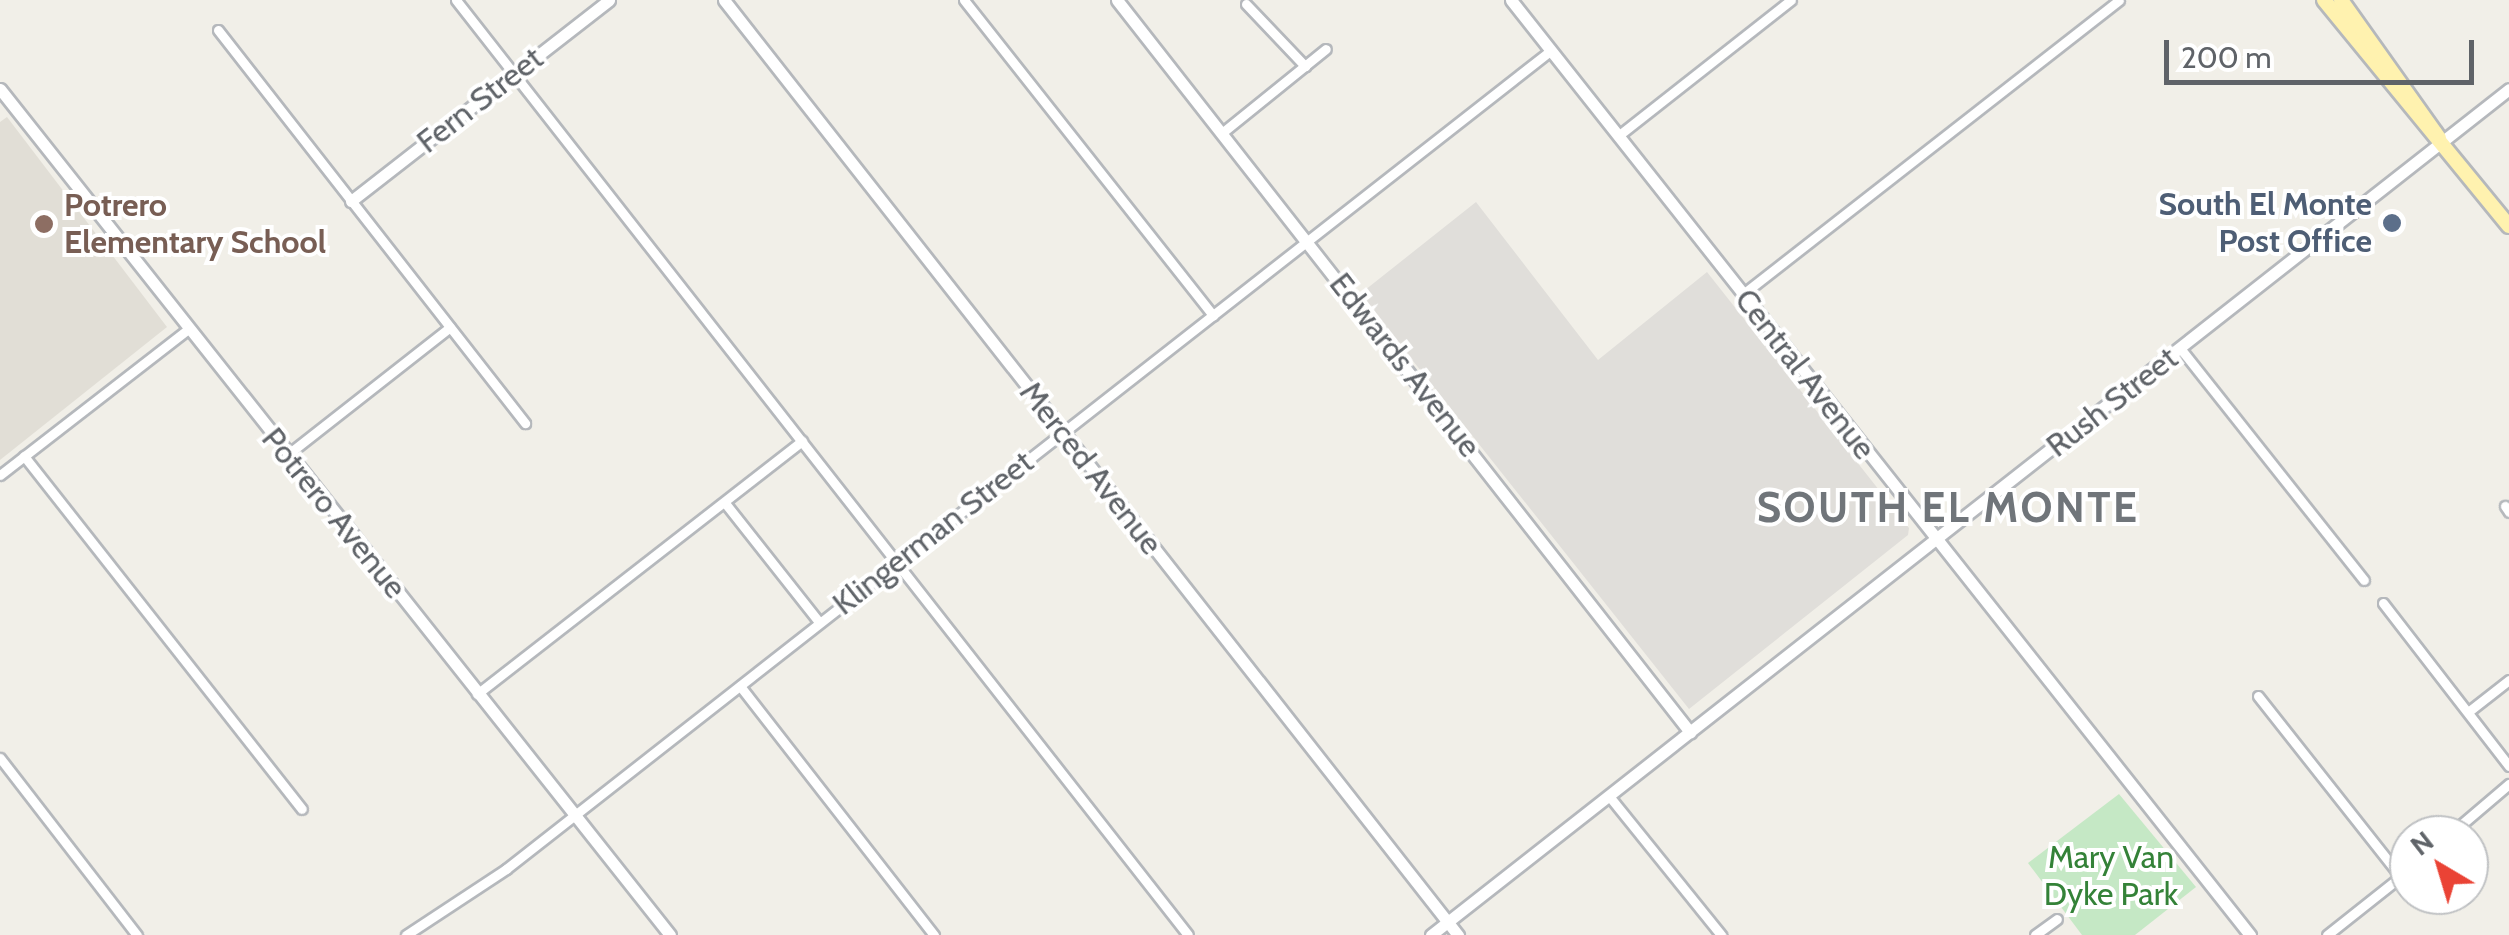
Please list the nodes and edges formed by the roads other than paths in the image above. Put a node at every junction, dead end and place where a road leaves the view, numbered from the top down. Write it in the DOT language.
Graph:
graph roads {
  1 [pos="456,0"];
  2 [pos="608,0"];
  3 [pos="724,0"];
  4 [pos="964,0"];
  5 [pos="1118,0"];
  6 [pos="1510,0"];
  7 [pos="1791,0"];
  8 [pos="2118,0"];
  9 [pos="2324,0"];
  10 [pos="2341,0"];
  11 [pos="1246,4"];
  12 [pos="218,30"];
  13 [pos="1326,48"];
  14 [pos="1550,51"];
  15 [pos="1306,66"];
  16 [pos="513,74"];
  17 [pos="0,89"];
  18 [pos="2509,89"];
  19 [pos="1224,132"];
  20 [pos="1618,136"];
  21 [pos="2441,143"];
  22 [pos="351,201"];
  23 [pos="2509,226"];
  24 [pos="1308,242"];
  25 [pos="1742,294"];
  26 [pos="1213,315"];
  27 [pos="450,327"];
  28 [pos="187,330"];
  29 [pos="2180,348"];
  30 [pos="525,423"];
  31 [pos="1061,433"];
  32 [pos="802,441"];
  33 [pos="287,455"];
  34 [pos="24,456"];
  35 [pos="0,475"];
  36 [pos="724,503"];
  37 [pos="1935,540"];
  38 [pos="898,561"];
  39 [pos="2364,580"];
  40 [pos="2384,604"];
  41 [pos="819,622"];
  42 [pos="2509,680"];
  43 [pos="740,686"];
  44 [pos="477,694"];
  45 [pos="2258,696"];
  46 [pos="2468,712"];
  47 [pos="1690,732"];
  48 [pos="0,758"];
  49 [pos="2509,766"];
  50 [pos="2509,784"];
  51 [pos="1609,796"];
  52 [pos="302,809"];
  53 [pos="575,815"];
  54 [pos="2473,815"];
  55 [pos="2389,854"];
  56 [pos="2389,886"];
  57 [pos="2056,918"];
  58 [pos="1448,922"];
  59 [pos="2244,933"];
  60 [pos="137,935"];
  61 [pos="406,935"];
  62 [pos="670,935"];
  63 [pos="934,935"];
  64 [pos="1188,935"];
  65 [pos="1431,935"];
  66 [pos="1458,935"];
  67 [pos="1721,935"];
  68 [pos="2036,935"];
  69 [pos="2327,935"];
  1 -- 16 [label="street"];
  2 -- 16 [label="street, Fern Street"];
  3 -- 31 [label="street, Merced Avenue"];
  4 -- 26 [label="street"];
  5 -- 19 [label="street, Edwards Avenue"];
  6 -- 14 [label="street, Central Avenue"];
  7 -- 20 [label="street"];
  8 -- 25 [label="street"];
  9 -- 21 [label="main road"];
  10 -- 21 [label="main road"];
  11 -- 15 [label="street"];
  12 -- 22 [label="street"];
  13 -- 15 [label="street"];
  14 -- 20 [label="street, Central Avenue"];
  14 -- 24 [label="street, Klingerman Street"];
  15 -- 19 [label="street"];
  16 -- 22 [label="street, Fern Street"];
  16 -- 32 [label="street"];
  17 -- 28 [label="street, Potrero Avenue"];
  18 -- 21 [label="street, Rush Street"];
  19 -- 24 [label="street, Edwards Avenue"];
  20 -- 25 [label="street, Central Avenue"];
  21 -- 23 [label="main road"];
  21 -- 29 [label="street, Rush Street"];
  22 -- 27 [label="street"];
  24 -- 26 [label="street, Klingerman Street"];
  24 -- 47 [label="street, Edwards Avenue"];
  25 -- 37 [label="street, Central Avenue"];
  26 -- 31 [label="street, Klingerman Street"];
  27 -- 30 [label="street"];
  27 -- 33 [label="street"];
  28 -- 33 [label="street, Potrero Avenue"];
  28 -- 34 [label="street"];
  29 -- 37 [label="street, Rush Street"];
  29 -- 39 [label="street"];
  31 -- 38 [label="street, Klingerman Street"];
  31 -- 58 [label="street, Merced Avenue"];
  32 -- 36 [label="street"];
  32 -- 38 [label="street"];
  33 -- 44 [label="street, Potrero Avenue"];
  34 -- 35 [label="street"];
  34 -- 52 [label="street"];
  36 -- 41 [label="street"];
  36 -- 44 [label="street"];
  37 -- 47 [label="street, Rush Street"];
  37 -- 59 [label="street, Central Avenue"];
  38 -- 41 [label="street, Klingerman Street"];
  38 -- 64 [label="street"];
  40 -- 46 [label="street"];
  41 -- 43 [label="street, Klingerman Street"];
  42 -- 46 [label="street"];
  43 -- 53 [label="street, Klingerman Street"];
  43 -- 63 [label="street"];
  44 -- 53 [label="street, Potrero Avenue"];
  45 -- 55 [label="street"];
  46 -- 49 [label="street"];
  47 -- 51 [label="street, Rush Street"];
  48 -- 60 [label="street"];
  50 -- 54 [label="street"];
  51 -- 58 [label="street, Rush Street"];
  51 -- 67 [label="street"];
  53 -- 61 [label="street, Klingerman Street"];
  53 -- 62 [label="street, Potrero Avenue"];
  56 -- 69 [label="street"];
  57 -- 68 [label="street"];
  58 -- 65 [label="street, Rush Street"];
  58 -- 66 [label="street, Merced Avenue"];
}
